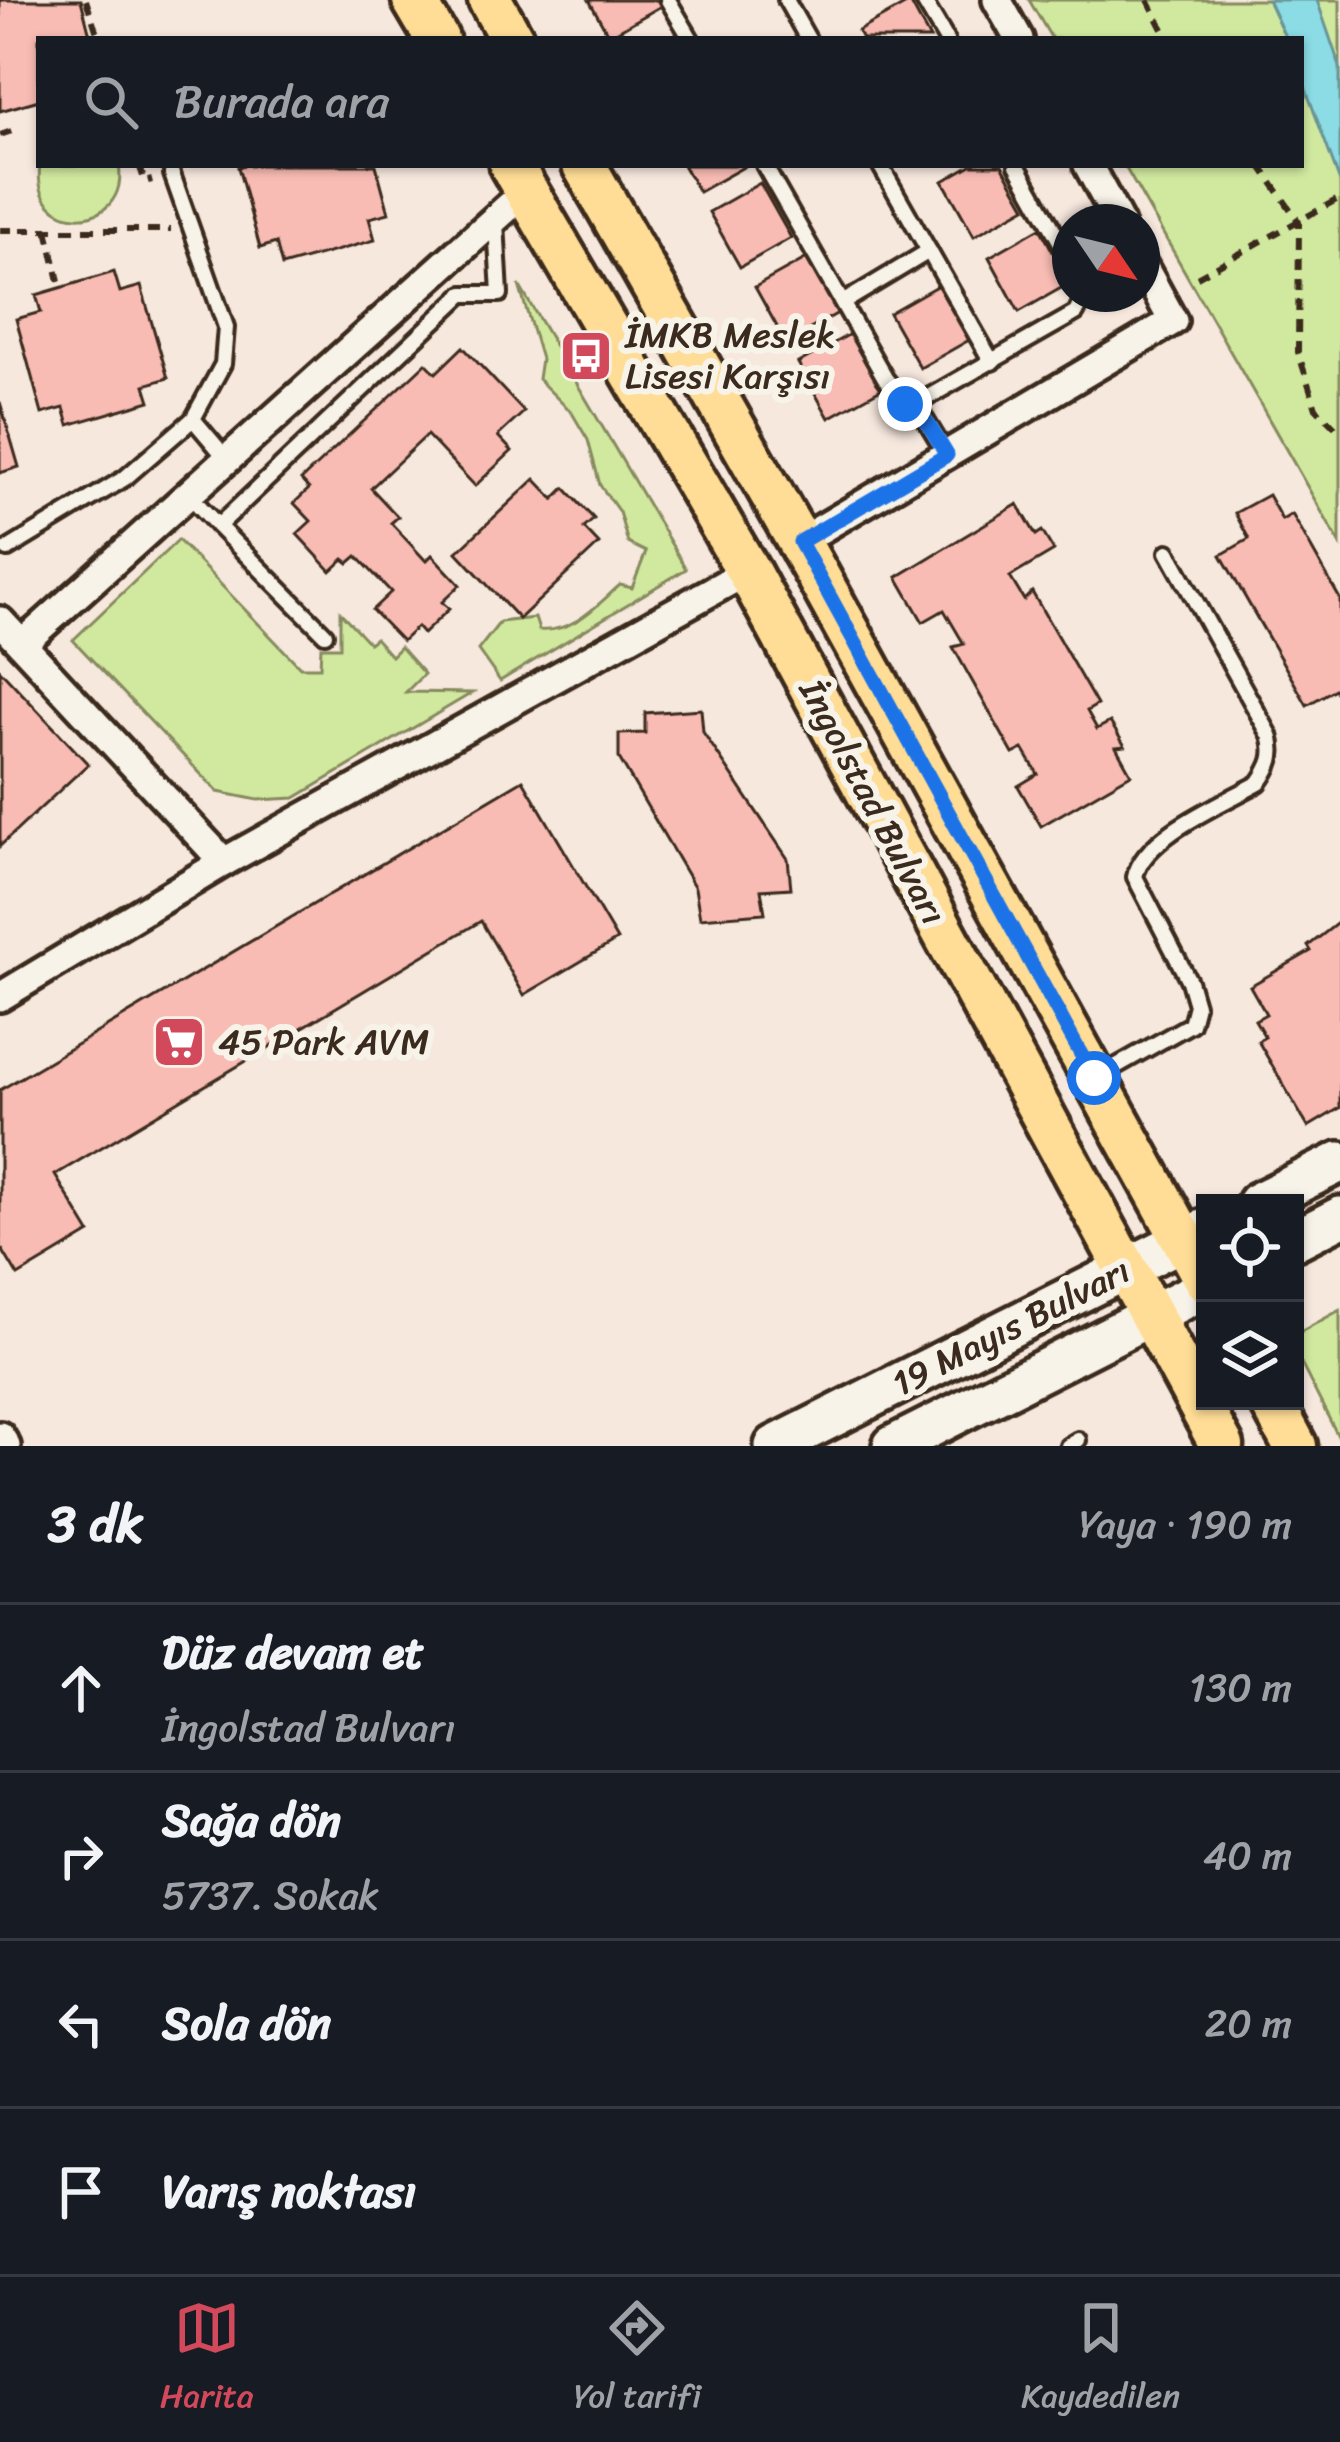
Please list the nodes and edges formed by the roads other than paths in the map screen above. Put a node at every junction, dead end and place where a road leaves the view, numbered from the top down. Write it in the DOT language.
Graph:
graph roads {
  1 [pos="414,0"];
  2 [pos="490,0"];
  3 [pos="668,0"];
  4 [pos="786,0"];
  5 [pos="923,0"];
  6 [pos="997,0"];
  7 [pos="435,36"];
  8 [pos="510,36"];
  9 [pos="689,36"];
  10 [pos="806,36"];
  11 [pos="944,36"];
  12 [pos="1017,36"];
  13 [pos="586,168"];
  14 [pos="766,168"];
  15 [pos="882,168"];
  16 [pos="1019,168"];
  17 [pos="1090,168"];
  18 [pos="172,174"];
  19 [pos="511,191"];
  20 [pos="1109,204"];
  21 [pos="1052,227"];
  22 [pos="929,251"];
  23 [pos="1160,297"];
  24 [pos="844,302"];
  25 [pos="1076,312"];
  26 [pos="992,362"];
  27 [pos="916,404"];
  28 [pos="193,419"];
  29 [pos="947,455"];
  30 [pos="226,458"];
  31 [pos="187,493"];
  32 [pos="218,526"];
  33 [pos="800,542"];
  34 [pos="8,549"];
  35 [pos="1168,552"];
  36 [pos="748,571"];
  37 [pos="0,621"];
  38 [pos="325,634"];
  39 [pos="22,644"];
  40 [pos="224,862"];
  41 [pos="0,998"];
  42 [pos="1094,1078"];
  43 [pos="1340,1162"];
  44 [pos="1275,1194"];
  45 [pos="1340,1217"];
  46 [pos="1194,1234"];
  47 [pos="1304,1235"];
  48 [pos="1124,1269"];
  49 [pos="1196,1289"];
  50 [pos="1152,1316"];
  51 [pos="1276,1410"];
  52 [pos="912,1420"];
  53 [pos="0,1436"];
  54 [pos="6,1446"];
  55 [pos="775,1446"];
  56 [pos="1222,1446"];
  57 [pos="1295,1446"];
  1 -- 7 [label="main road"];
  2 -- 8 [label="main road"];
  3 -- 9 [label="lane"];
  4 -- 10 [label="lane"];
  5 -- 11 [label="lane"];
  6 -- 12 [label="street"];
  13 -- 33 [label="main road, İngolstad Bulvarı"];
  14 -- 24 [label="lane"];
  15 -- 22 [label="lane"];
  16 -- 21 [label="lane"];
  17 -- 20 [label="street"];
  18 -- 28 [label="lane"];
  19 -- 30 [label="street"];
  19 -- 32 [label="lane"];
  19 -- 36 [label="main road, İngolstad Bulvarı"];
  22 -- 24 [label="lane"];
  22 -- 26 [label="lane"];
  23 -- 29 [label="street"];
  24 -- 27 [label="lane"];
  25 -- 26 [label="lane"];
  26 -- 27 [label="lane"];
  27 -- 29 [label="lane"];
  28 -- 30 [label="lane"];
  28 -- 34 [label="lane"];
  29 -- 33 [label="street"];
  30 -- 31 [label="street"];
  31 -- 32 [label="lane"];
  31 -- 39 [label="street"];
  32 -- 38 [label="lane"];
  33 -- 42 [label="main road, İngolstad Bulvarı"];
  35 -- 42 [label="lane"];
  36 -- 40 [label="street"];
  36 -- 48 [label="main road, İngolstad Bulvarı"];
  37 -- 39 [label="street"];
  39 -- 40 [label="street"];
  40 -- 41 [label="street"];
  42 -- 46 [label="main road, İngolstad Bulvarı"];
  43 -- 44 [label="main road"];
  45 -- 47 [label="main road"];
  46 -- 48 [label="main road, 19 Mayıs Bulvarı"];
  48 -- 50 [label="main road, İngolstad Bulvarı"];
  48 -- 52 [label="main road, 19 Mayıs Bulvarı"];
  49 -- 50 [label="main road, 19 Mayıs Bulvarı"];
  50 -- 52 [label="main road, 19 Mayıs Bulvarı"];
  50 -- 56 [label="main road, İngolstad Bulvarı"];
  51 -- 57 [label="main road"];
  52 -- 55 [label="main road, 19 Mayıs Bulvarı"];
  53 -- 54 [label="street"];
}
